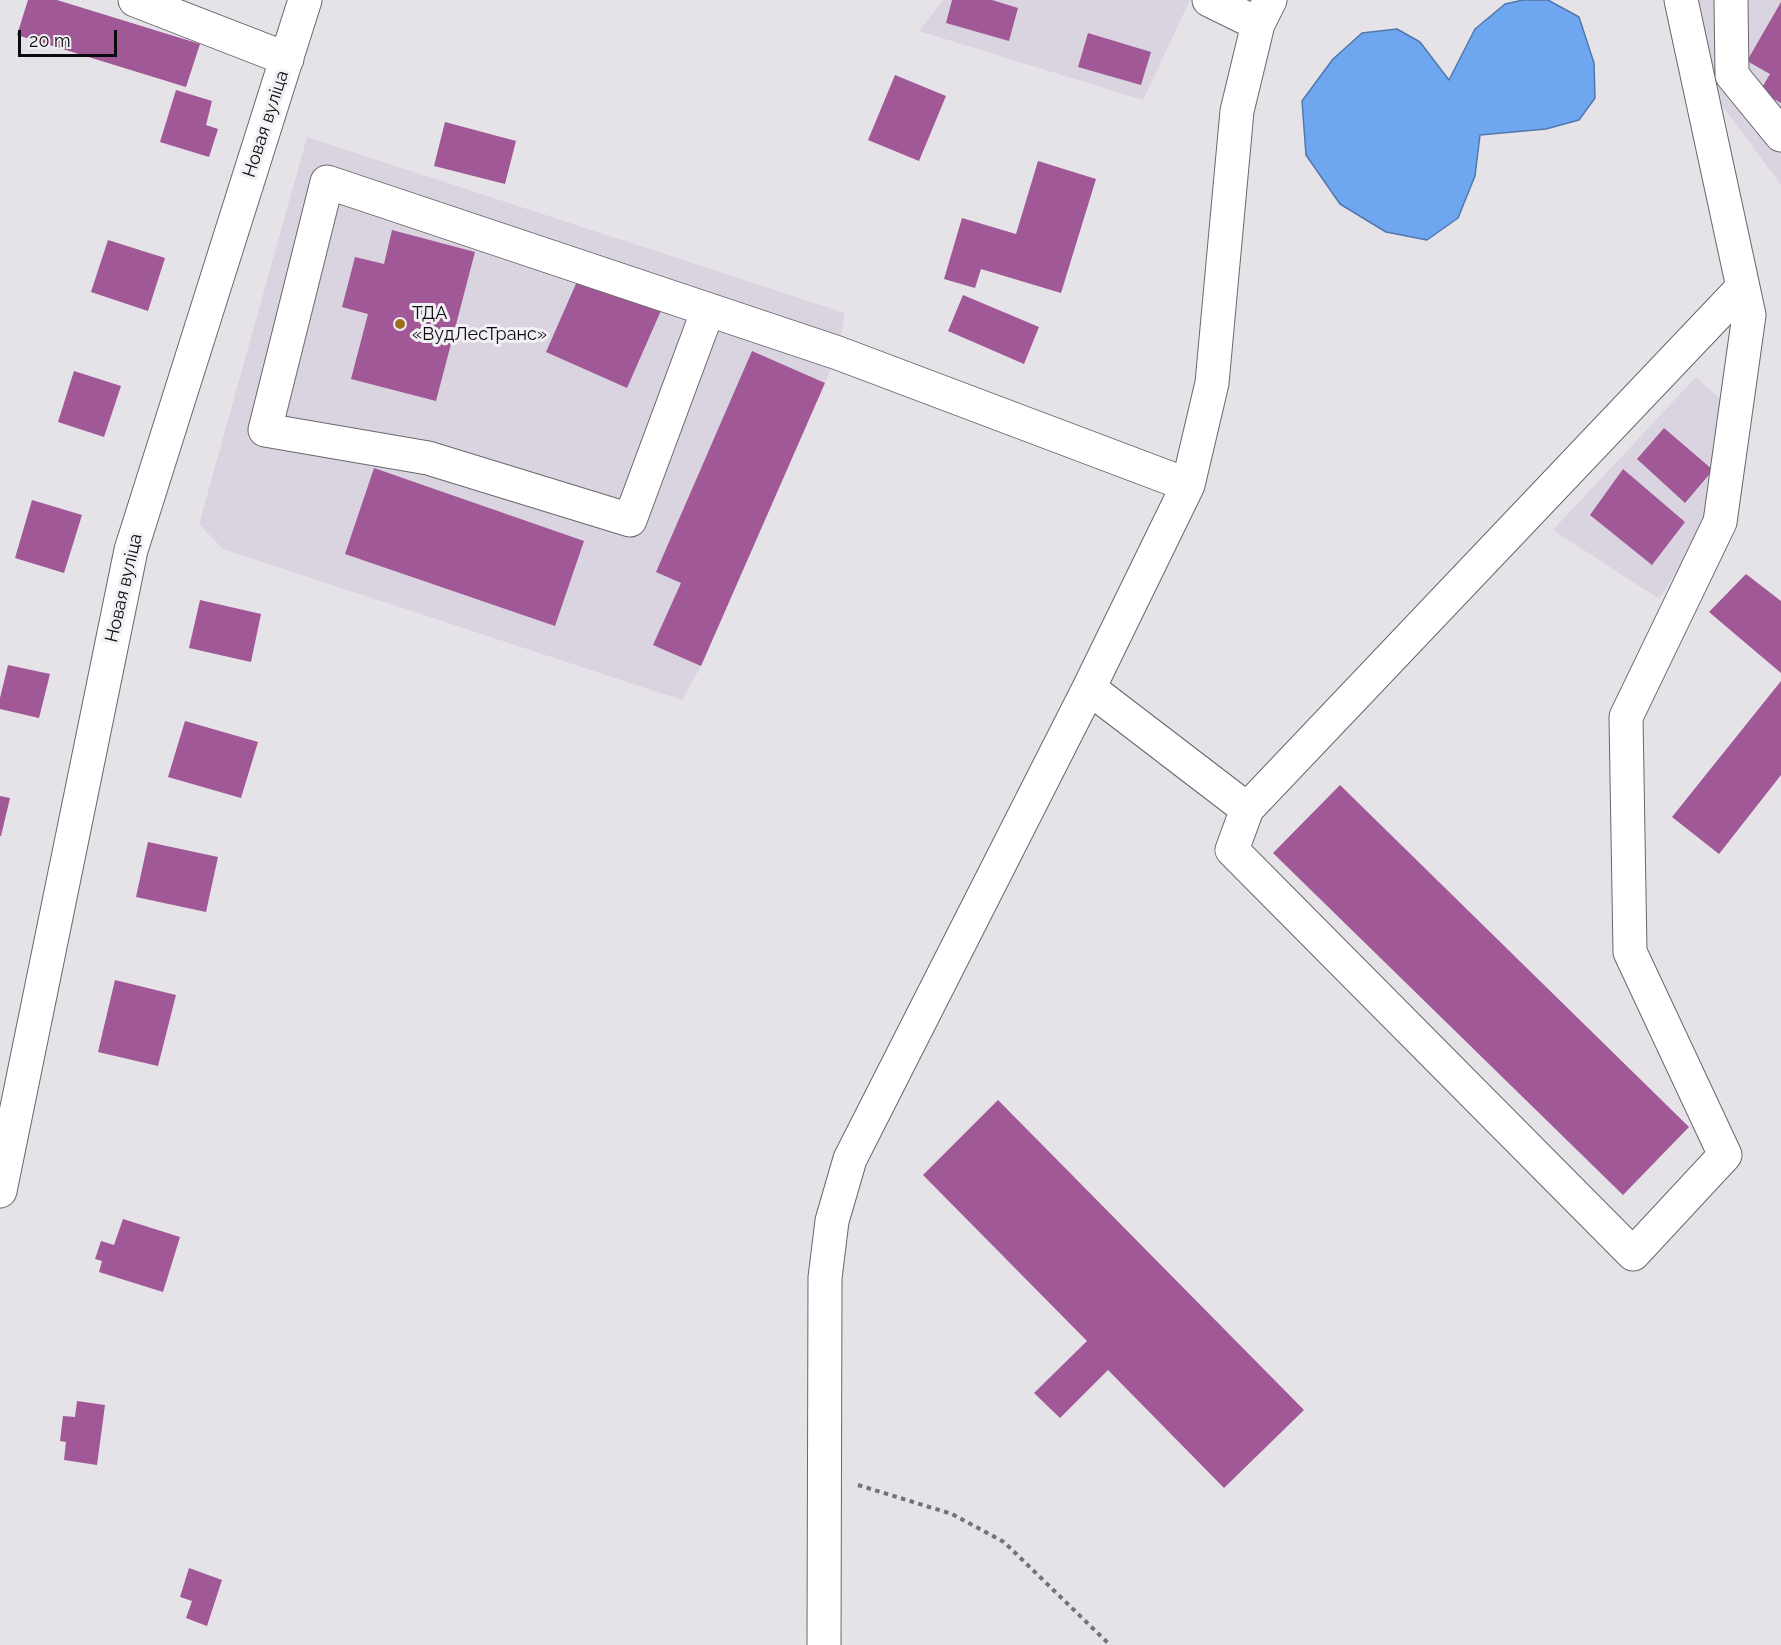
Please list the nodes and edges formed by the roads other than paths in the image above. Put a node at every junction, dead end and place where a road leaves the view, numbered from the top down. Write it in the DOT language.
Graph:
graph roads {
  1 [pos="135,0"];
  2 [pos="305,0"];
  3 [pos="1209,0"];
  4 [pos="1681,0"];
  5 [pos="1731,0"];
  6 [pos="1264,12"];
  7 [pos="287,59"];
  8 [pos="1781,135"];
  9 [pos="1743,287"];
  10 [pos="708,310"];
  11 [pos="1188,484"];
  12 [pos="1089,688"];
  13 [pos="1246,808"];
  14 [pos="0,1191"];
  15 [pos="824,1645"];
  1 -- 7 [label="street"];
  2 -- 7 [label="street, Новая вуліца"];
  3 -- 6 [label="street"];
  4 -- 9 [label="street"];
  5 -- 8 [label="street"];
  6 -- 11 [label="street"];
  7 -- 14 [label="street, Новая вуліца"];
  9 -- 13 [label="street"];
  9 -- 13 [label="street"];
  10 -- 10 [label="street"];
  10 -- 11 [label="street"];
  11 -- 12 [label="street"];
  12 -- 13 [label="street"];
  12 -- 15 [label="street"];
}
